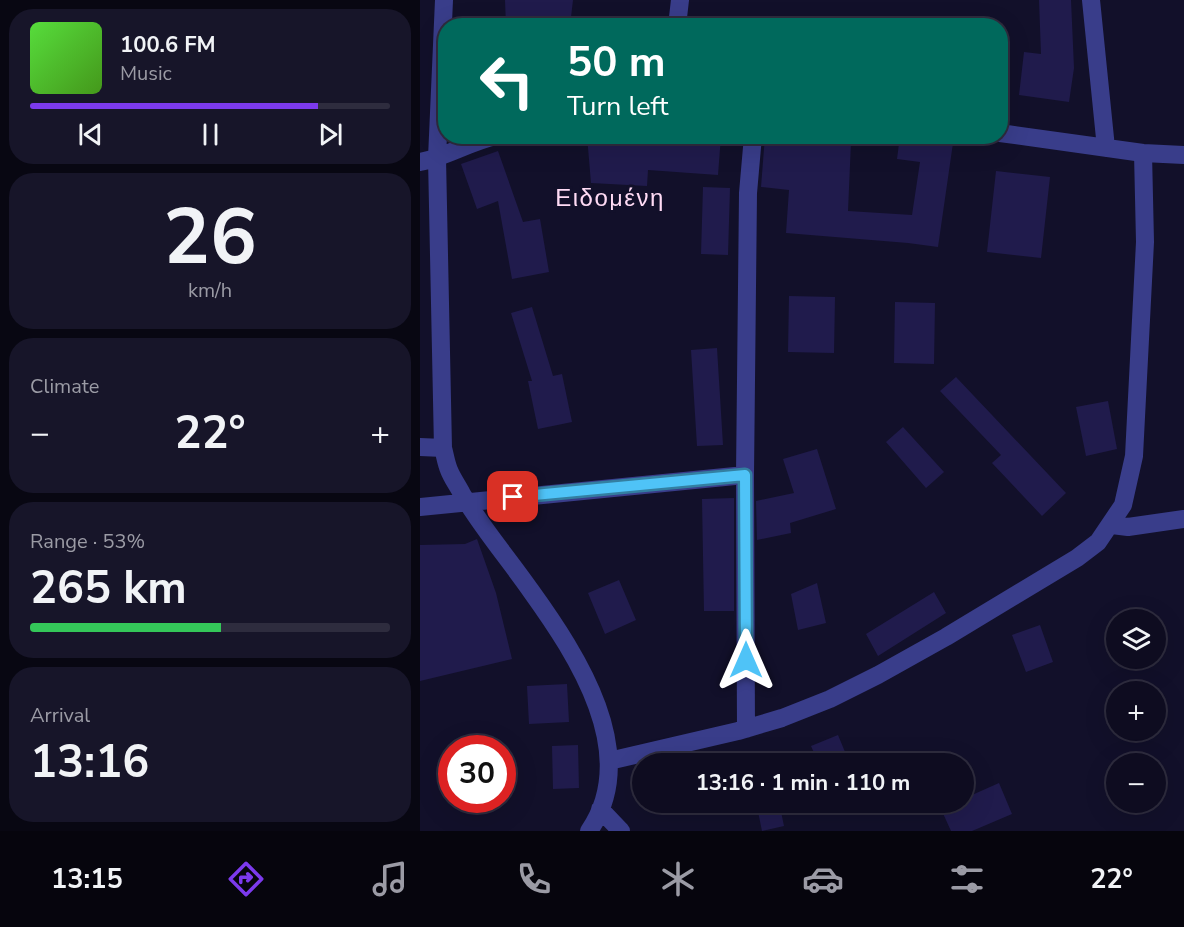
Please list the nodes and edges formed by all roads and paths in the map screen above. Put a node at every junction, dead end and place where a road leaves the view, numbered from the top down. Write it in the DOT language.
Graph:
graph roads {
  1 [pos="444,0"];
  2 [pos="680,0"];
  3 [pos="1091,0"];
  4 [pos="442,18"];
  5 [pos="678,18"];
  6 [pos="438,60"];
  7 [pos="1008,135"];
  8 [pos="468,144"];
  9 [pos="752,144"];
  10 [pos="1106,148"];
  11 [pos="1143,153"];
  12 [pos="1184,154"];
  13 [pos="428,160"];
  14 [pos="420,447"];
  15 [pos="443,448"];
  16 [pos="745,475"];
  17 [pos="467,501"];
  18 [pos="420,507"];
  19 [pos="1184,519"];
  20 [pos="1112,525"];
  21 [pos="746,729"];
  22 [pos="609,760"];
  23 [pos="600,809"];
  24 [pos="589,831"];
  25 [pos="621,831"];
  1 -- 4 [label="street"];
  2 -- 5 [label="street"];
  3 -- 10 [label="street"];
  6 -- 13 [label="street"];
  7 -- 10 [label="street"];
  8 -- 13 [label="street"];
  9 -- 16 [label="street"];
  10 -- 11 [label="street"];
  11 -- 12 [label="street"];
  11 -- 20 [label="street"];
  13 -- 15 [label="street"];
  14 -- 15 [label="street"];
  15 -- 17 [label="street"];
  16 -- 17 [label="street"];
  16 -- 21 [label="street"];
  17 -- 18 [label="street"];
  17 -- 22 [label="street"];
  19 -- 20 [label="street"];
  20 -- 21 [label="street"];
  21 -- 22 [label="street"];
  22 -- 23 [label="street"];
  23 -- 24 [label="street"];
  23 -- 25 [label="street"];
}
